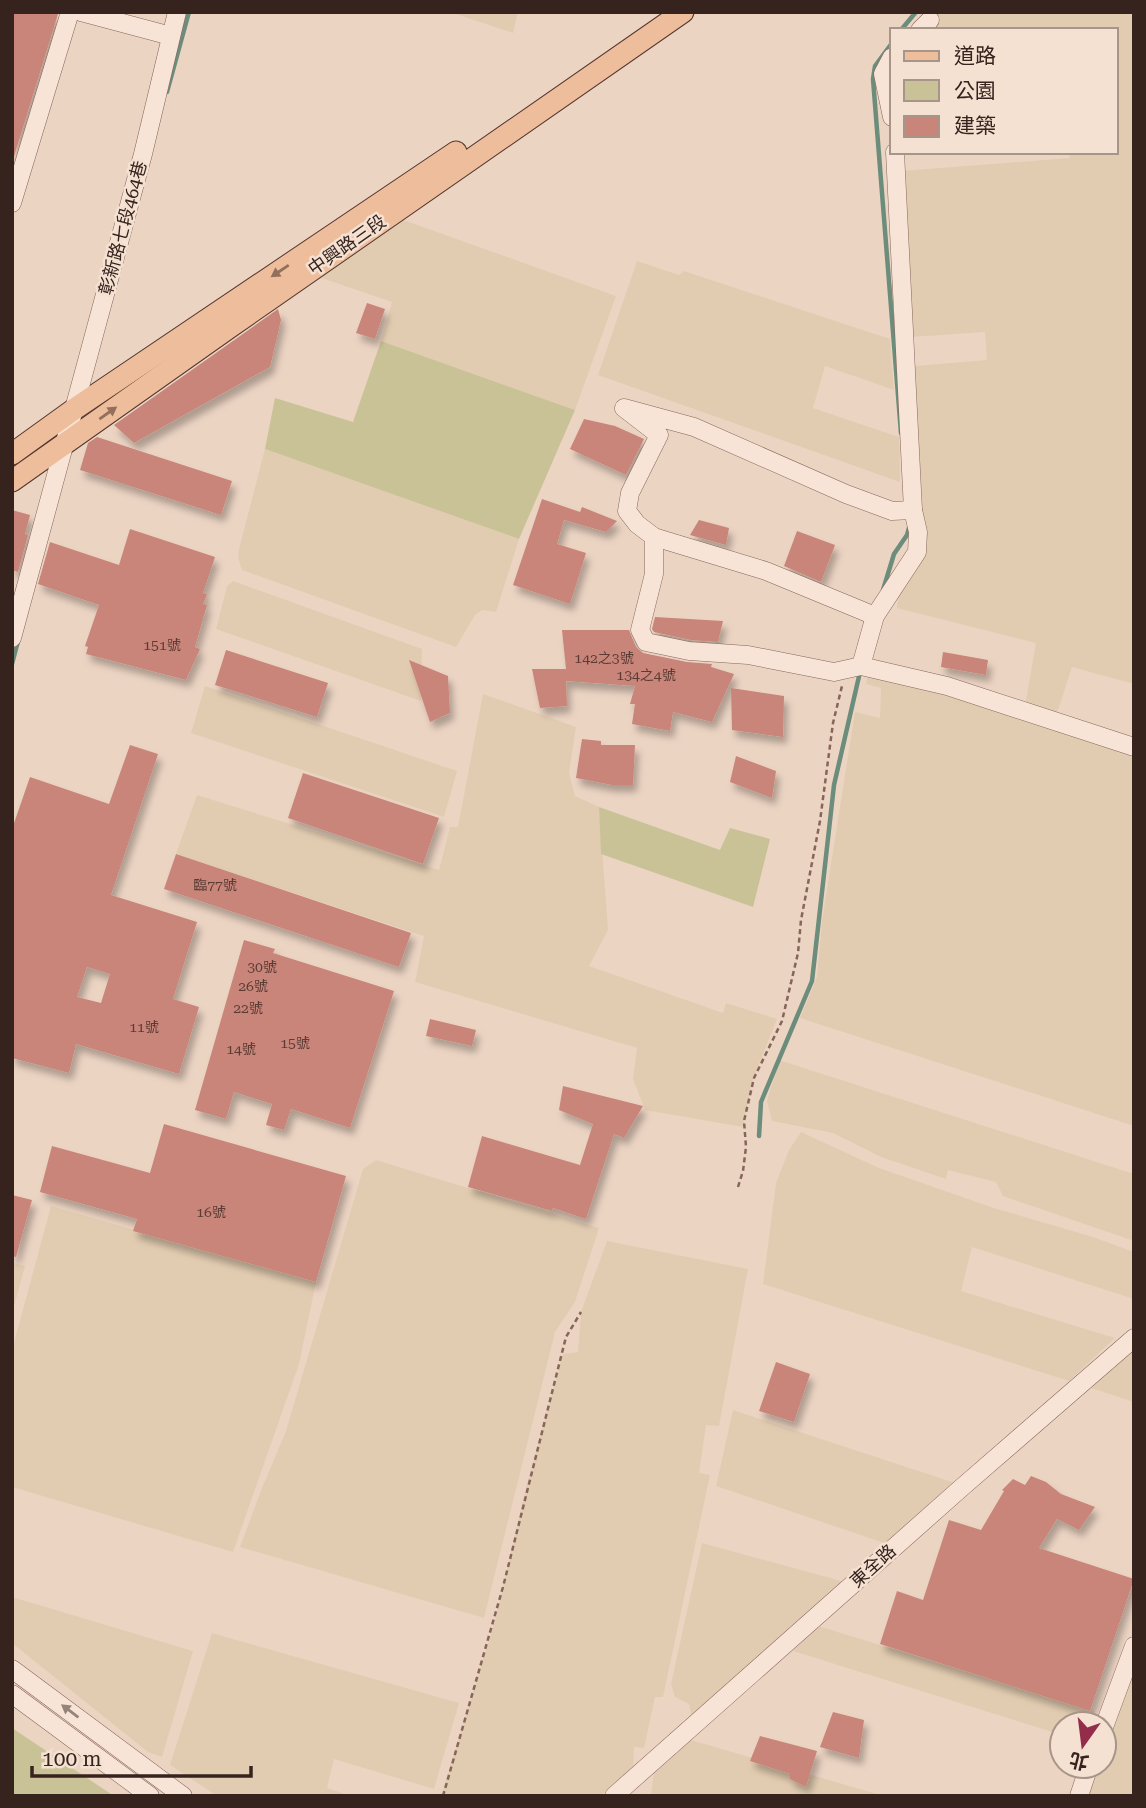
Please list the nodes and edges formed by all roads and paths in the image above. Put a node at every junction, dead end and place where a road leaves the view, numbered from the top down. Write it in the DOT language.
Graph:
graph roads {
  1 [pos="70,12"];
  2 [pos="81,12"];
  3 [pos="177,12"];
  4 [pos="660,12"];
  5 [pos="683,12"];
  6 [pos="171,36"];
  7 [pos="890,61"];
  8 [pos="890,108"];
  9 [pos="895,154"];
  10 [pos="12,203"];
  11 [pos="73,410"];
  12 [pos="65,443"];
  13 [pos="12,454"];
  14 [pos="12,481"];
  15 [pos="913,510"];
  16 [pos="654,537"];
  17 [pos="875,616"];
  18 [pos="12,638"];
  19 [pos="861,666"];
  20 [pos="1134,747"];
  21 [pos="738,1187"];
  22 [pos="581,1312"];
  23 [pos="1134,1338"];
  24 [pos="1134,1646"];
  25 [pos="12,1669"];
  26 [pos="12,1694"];
  27 [pos="1110,1710"];
  28 [pos="150,1796"];
  29 [pos="184,1796"];
  30 [pos="443,1796"];
  31 [pos="614,1796"];
  1 -- 10 [label="street"];
  2 -- 6 [label="street"];
  3 -- 6 [label="street, 彰新路七段464巷"];
  4 -- 11 [label="main road, 中興路三段, one-way"];
  12 -- 5 [label="main road, 中興路三段, one-way"];
  6 -- 11 [label="street, 彰新路七段464巷"];
  7 -- 8 [label="street"];
  9 -- 15 [label="street"];
  11 -- 12 [label="street, 彰新路七段464巷"];
  11 -- 13 [label="main road, 中興路三段"];
  12 -- 14 [label="main road, 中興路三段"];
  12 -- 18 [label="street, 彰新路七段464巷"];
  15 -- 16 [label="street"];
  15 -- 17 [label="street"];
  16 -- 17 [label="street"];
  16 -- 19 [label="street"];
  17 -- 19 [label="street"];
  19 -- 20 [label="street"];
  19 -- 21 [label="path"];
  22 -- 30 [label="path"];
  23 -- 31 [label="street, 東全路"];
  24 -- 27 [label="street"];
  29 -- 25 [label="street, one-way"];
  26 -- 28 [label="street"];
}
